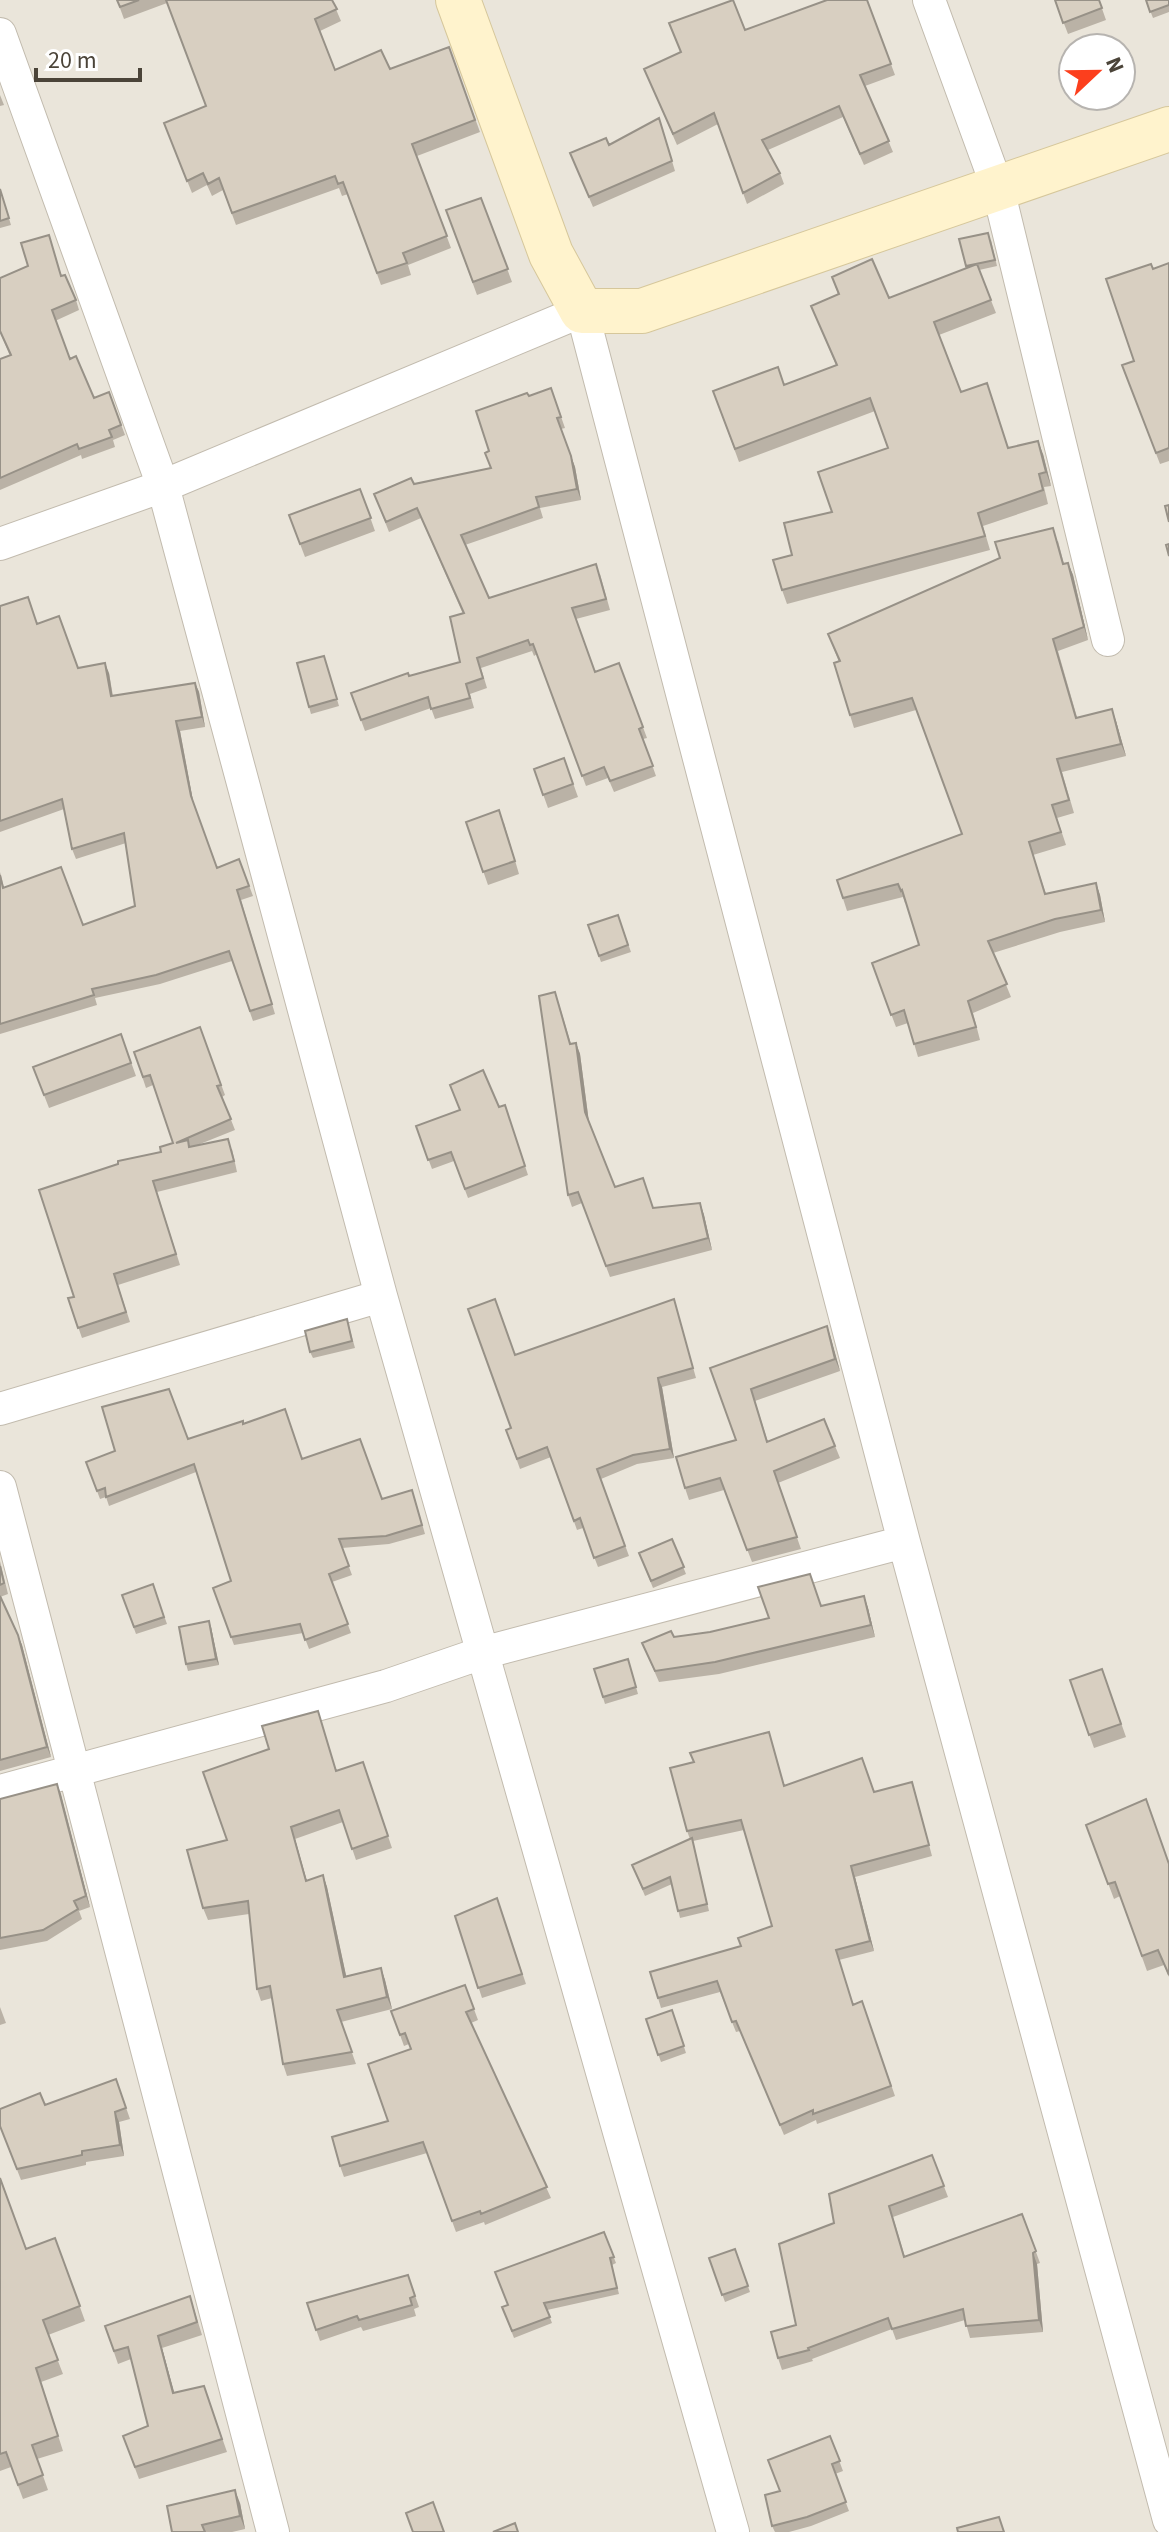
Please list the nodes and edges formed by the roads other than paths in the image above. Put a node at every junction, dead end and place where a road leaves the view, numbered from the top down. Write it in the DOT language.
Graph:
graph roads {
  1 [pos="458,0"];
  2 [pos="929,0"];
  3 [pos="0,34"];
  4 [pos="1169,129"];
  5 [pos="998,189"];
  6 [pos="582,311"];
  7 [pos="163,486"];
  8 [pos="0,544"];
  9 [pos="1108,640"];
  10 [pos="381,1296"];
  11 [pos="0,1409"];
  12 [pos="0,1487"];
  13 [pos="904,1542"];
  14 [pos="482,1653"];
  15 [pos="74,1773"];
  16 [pos="0,1791"];
  17 [pos="1169,2520"];
  18 [pos="273,2532"];
  19 [pos="733,2532"];
  1 -- 6 [label="street"];
  2 -- 5 [label="street"];
  3 -- 7 [label="street"];
  4 -- 5 [label="street"];
  5 -- 6 [label="street"];
  5 -- 9 [label="street"];
  6 -- 7 [label="street"];
  6 -- 13 [label="street"];
  7 -- 8 [label="street"];
  7 -- 10 [label="street"];
  10 -- 11 [label="street"];
  10 -- 14 [label="street"];
  12 -- 15 [label="street"];
  13 -- 14 [label="street"];
  13 -- 17 [label="street"];
  14 -- 15 [label="street"];
  14 -- 19 [label="street"];
  15 -- 16 [label="street"];
  15 -- 18 [label="street"];
}
